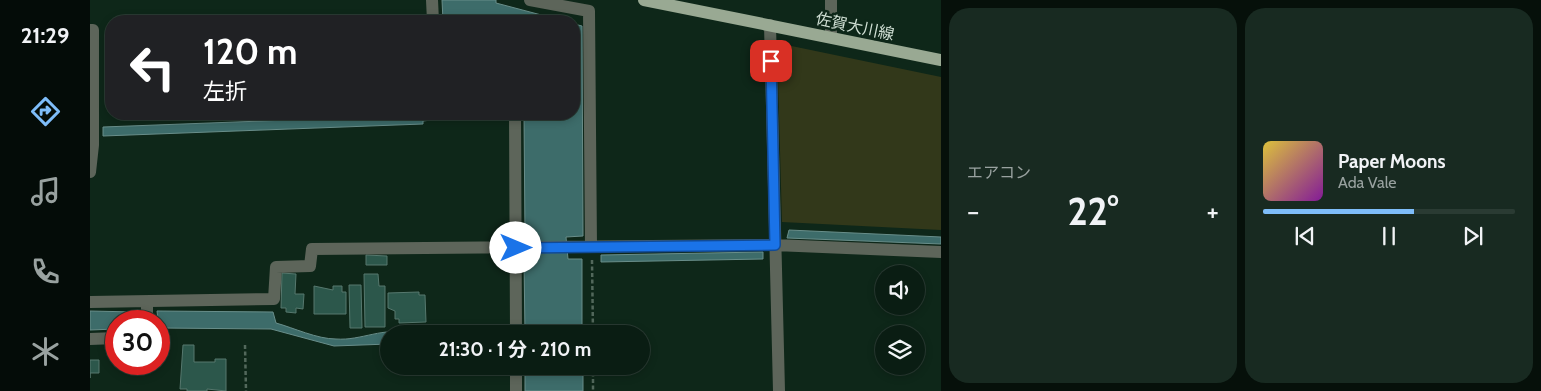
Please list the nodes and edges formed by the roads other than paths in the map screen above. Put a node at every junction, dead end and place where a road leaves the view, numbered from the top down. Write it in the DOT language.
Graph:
graph roads {
  1 [pos="432,0"];
  2 [pos="530,0"];
  3 [pos="644,0"];
  4 [pos="831,0"];
  5 [pos="433,15"];
  6 [pos="770,25"];
  7 [pos="90,30"];
  8 [pos="831,38"];
  9 [pos="941,60"];
  10 [pos="515,120"];
  11 [pos="90,172"];
  12 [pos="775,245"];
  13 [pos="591,247"];
  14 [pos="516,248"];
  15 [pos="941,252"];
  16 [pos="90,302"];
  17 [pos="147,302"];
  18 [pos="147,310"];
  19 [pos="516,325"];
  20 [pos="90,338"];
  21 [pos="105,338"];
  22 [pos="516,375"];
  23 [pos="516,391"];
  24 [pos="779,391"];
  1 -- 5 [label="street"];
  2 -- 13 [label="street"];
  3 -- 6 [label="main road, 佐賀大川線"];
  4 -- 8 [label="street"];
  6 -- 8 [label="main road, 佐賀大川線"];
  6 -- 12 [label="street"];
  7 -- 11 [label="street"];
  8 -- 9 [label="main road, 佐賀大川線"];
  10 -- 14 [label="street"];
  12 -- 13 [label="street"];
  12 -- 15 [label="street"];
  12 -- 24 [label="street"];
  13 -- 14 [label="street"];
  14 -- 17 [label="street"];
  14 -- 19 [label="street"];
  16 -- 17 [label="street"];
  17 -- 18 [label="street"];
  20 -- 21 [label="street"];
  22 -- 23 [label="street"];
}
